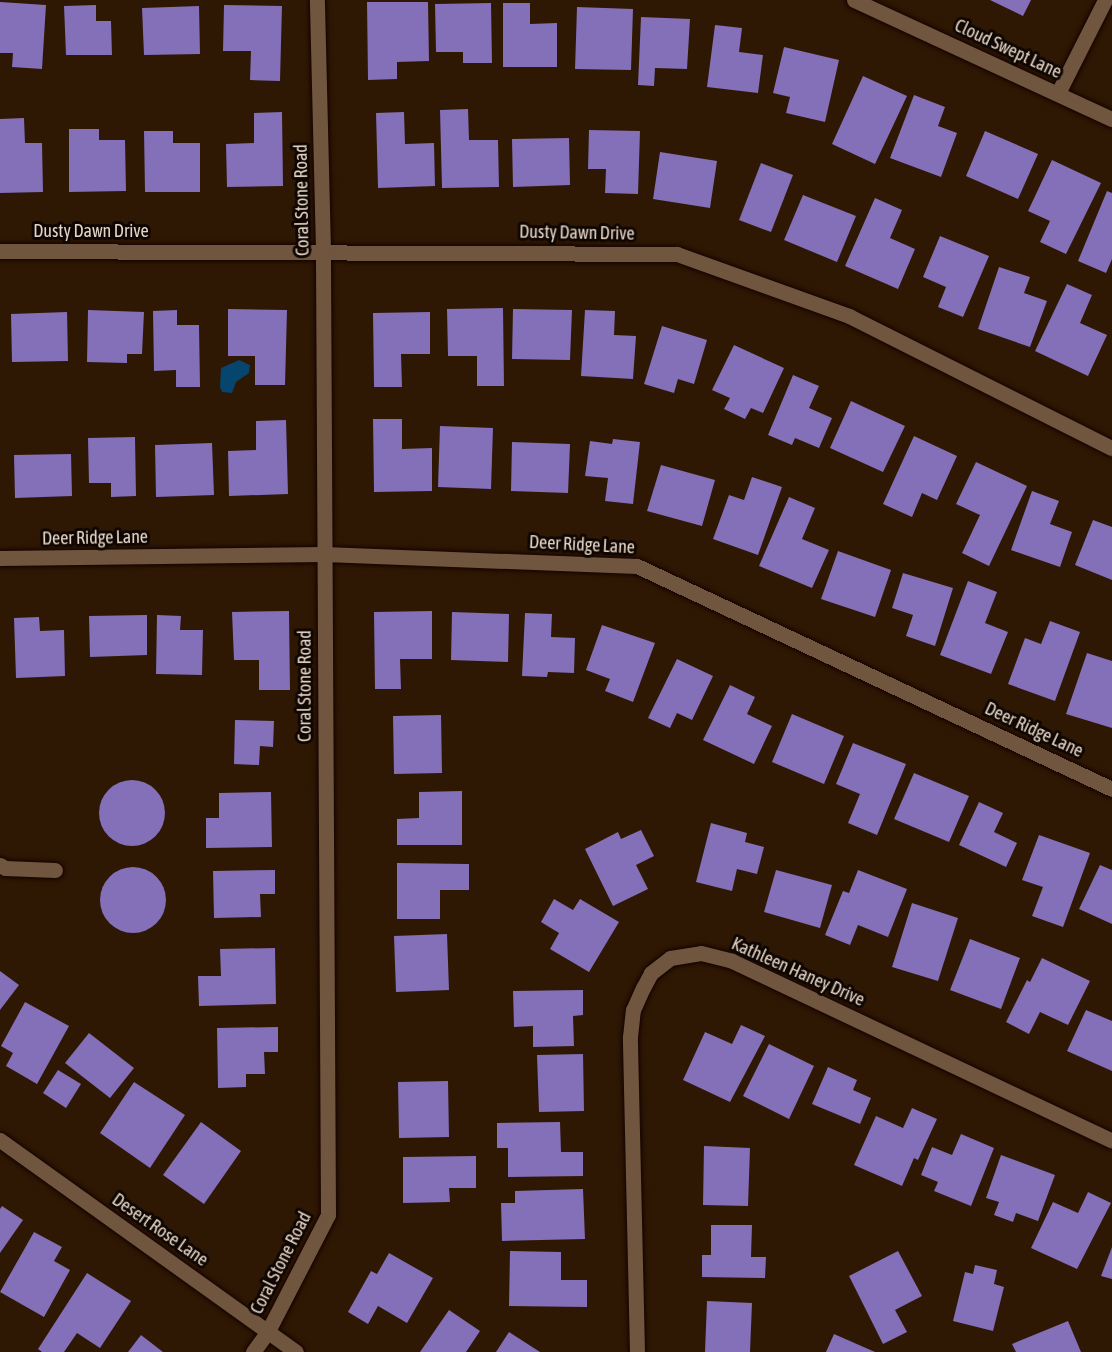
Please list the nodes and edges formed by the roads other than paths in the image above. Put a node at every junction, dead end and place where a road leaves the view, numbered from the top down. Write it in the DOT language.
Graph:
graph roads {
  1 [pos="317,0"];
  2 [pos="854,0"];
  3 [pos="1105,0"];
  4 [pos="1058,93"];
  5 [pos="1112,119"];
  6 [pos="323,250"];
  7 [pos="0,251"];
  8 [pos="1112,448"];
  9 [pos="324,554"];
  10 [pos="0,558"];
  11 [pos="1112,789"];
  12 [pos="0,865"];
  13 [pos="55,870"];
  14 [pos="0,1140"];
  15 [pos="1112,1142"];
  16 [pos="268,1331"];
  17 [pos="253,1352"];
  18 [pos="296,1352"];
  19 [pos="637,1352"];
  1 -- 6 [label="street, Coral Stone Road"];
  2 -- 4 [label="street, Cloud Swept Lane"];
  3 -- 4 [label="street"];
  4 -- 5 [label="street, Cloud Swept Lane"];
  6 -- 7 [label="street, Dusty Dawn Drive"];
  6 -- 8 [label="street, Dusty Dawn Drive"];
  6 -- 9 [label="street, Coral Stone Road"];
  9 -- 10 [label="street, Deer Ridge Lane"];
  9 -- 11 [label="street, Deer Ridge Lane"];
  9 -- 16 [label="street, Coral Stone Road"];
  12 -- 13 [label="street"];
  14 -- 16 [label="street, Desert Rose Lane"];
  15 -- 19 [label="street, Kathleen Haney Drive"];
  16 -- 17 [label="street, Coral Stone Road"];
  16 -- 18 [label="street, Desert Rose Lane"];
}
